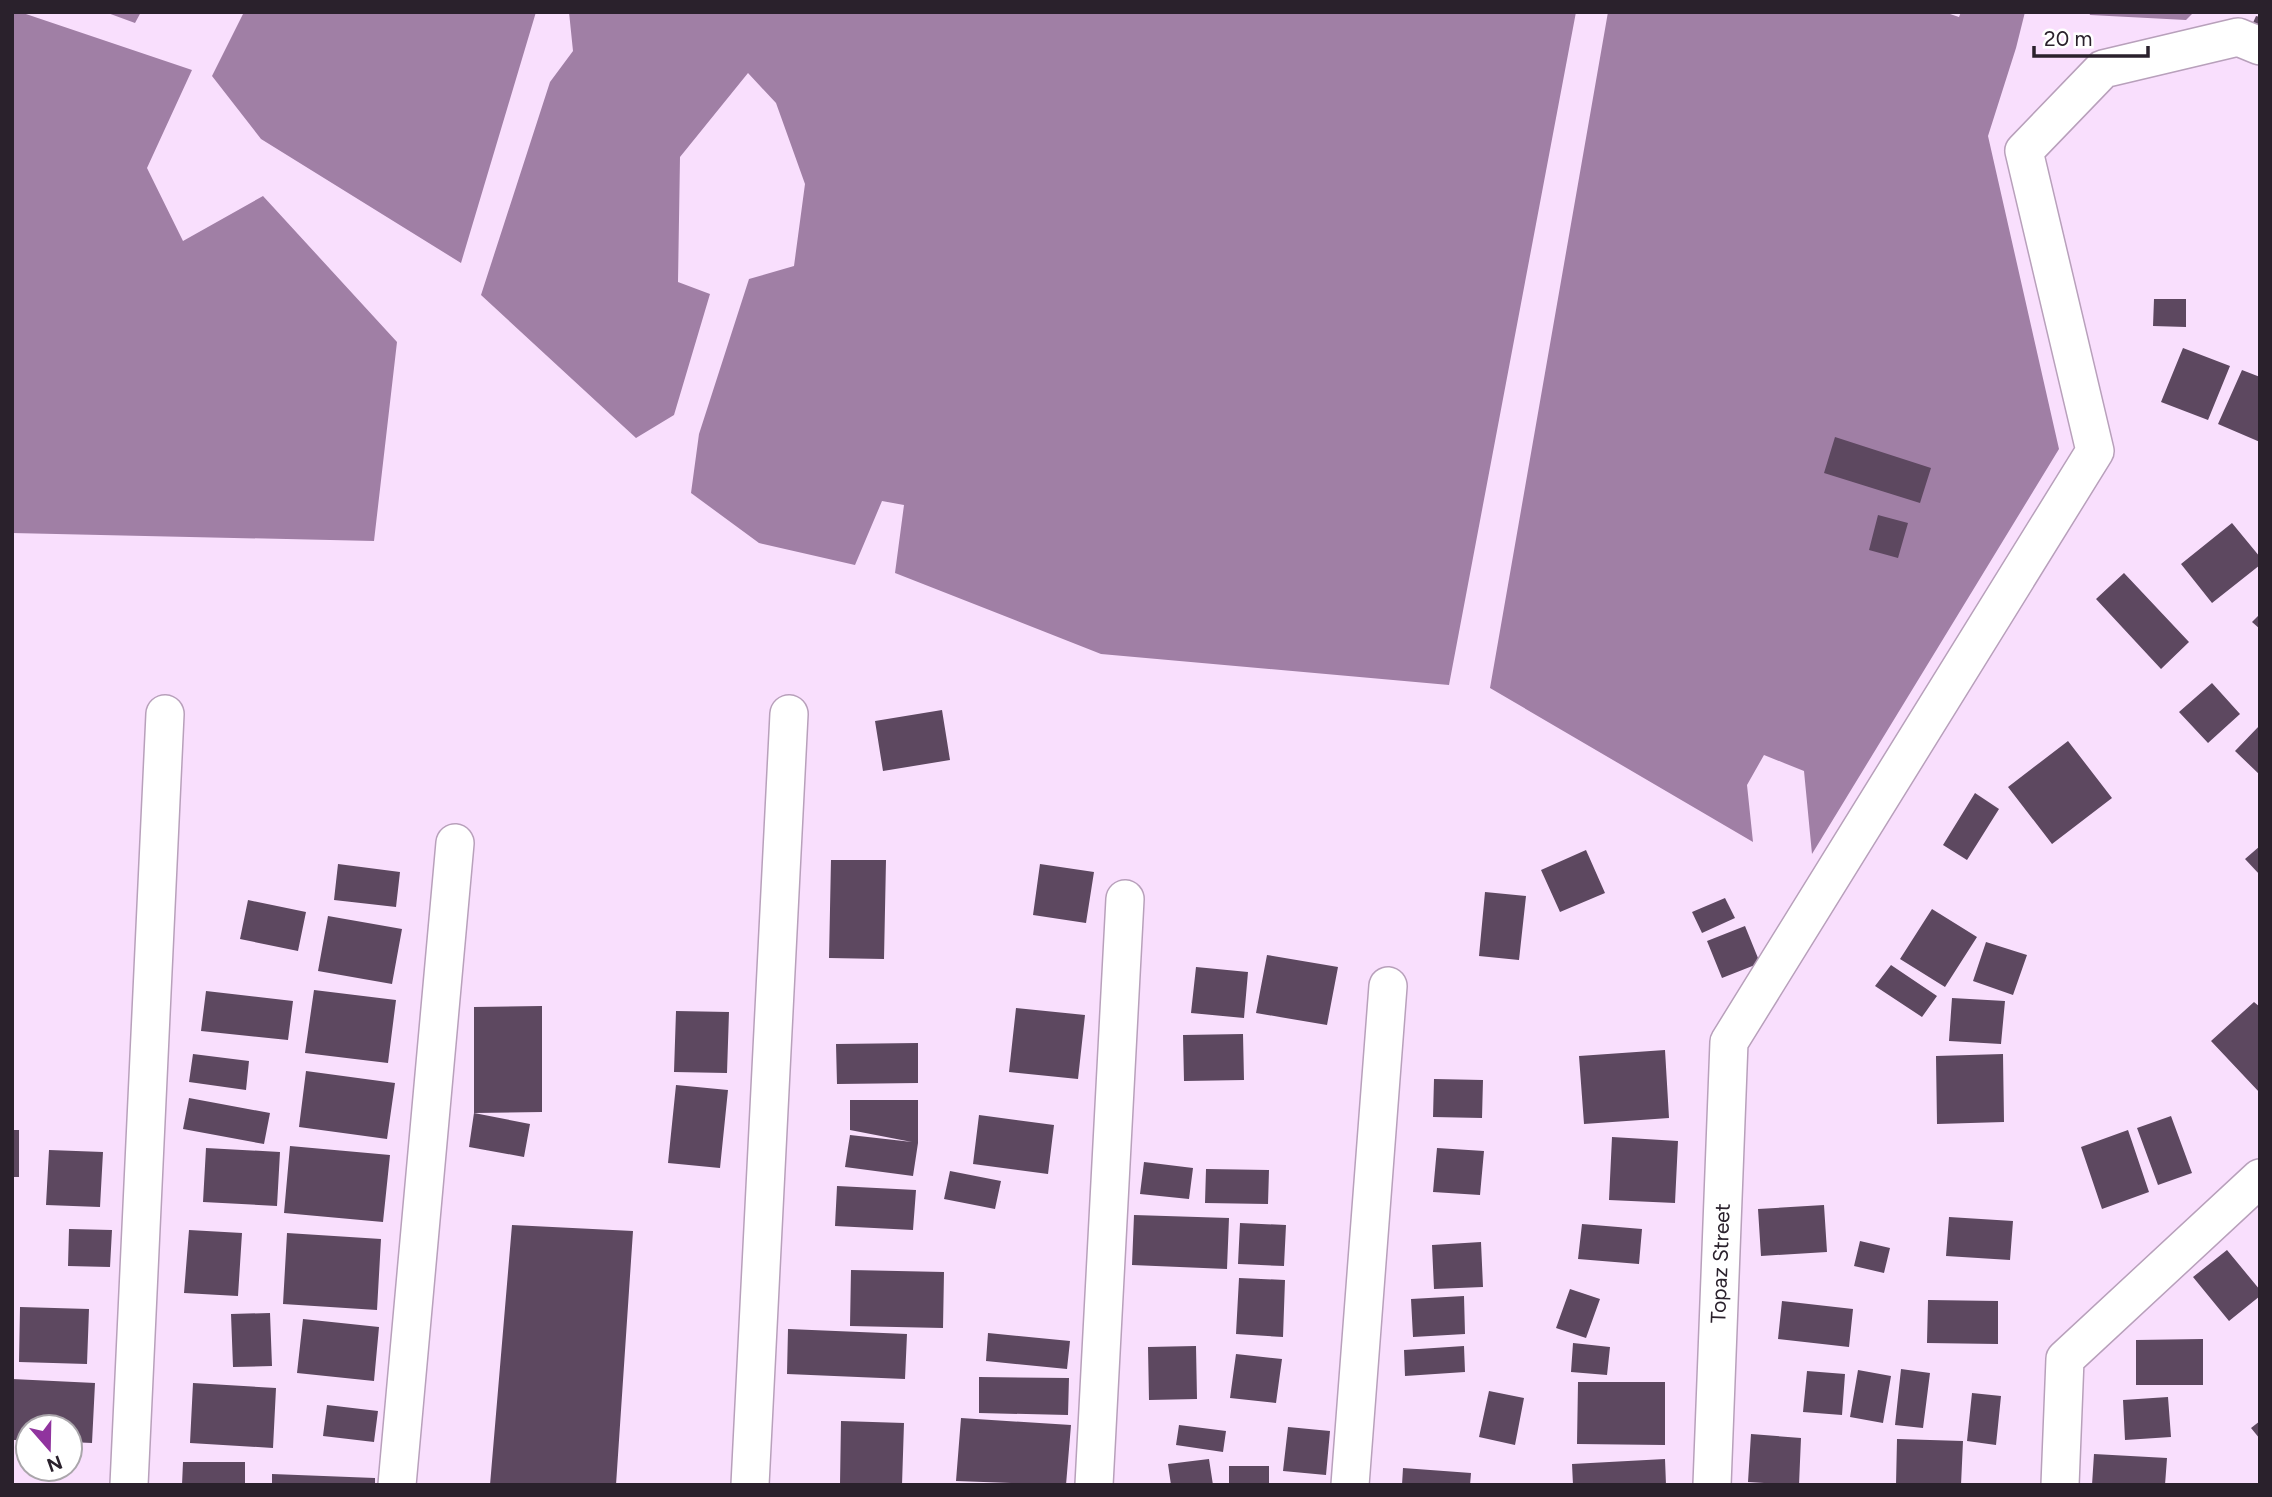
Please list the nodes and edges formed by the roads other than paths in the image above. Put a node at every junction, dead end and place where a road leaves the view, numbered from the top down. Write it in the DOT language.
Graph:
graph roads {
  1 [pos="2260,46"];
  2 [pos="165,714"];
  3 [pos="789,714"];
  4 [pos="455,843"];
  5 [pos="1125,899"];
  6 [pos="1388,986"];
  7 [pos="2260,1178"];
  8 [pos="130,1485"];
  9 [pos="397,1485"];
  10 [pos="750,1485"];
  11 [pos="1094,1485"];
  12 [pos="1350,1485"];
  13 [pos="1712,1485"];
  14 [pos="2060,1485"];
  1 -- 13 [label="street, Topaz Street"];
  2 -- 8 [label="street"];
  3 -- 10 [label="street"];
  4 -- 9 [label="street"];
  5 -- 11 [label="street"];
  6 -- 12 [label="street"];
  7 -- 14 [label="street"];
}
